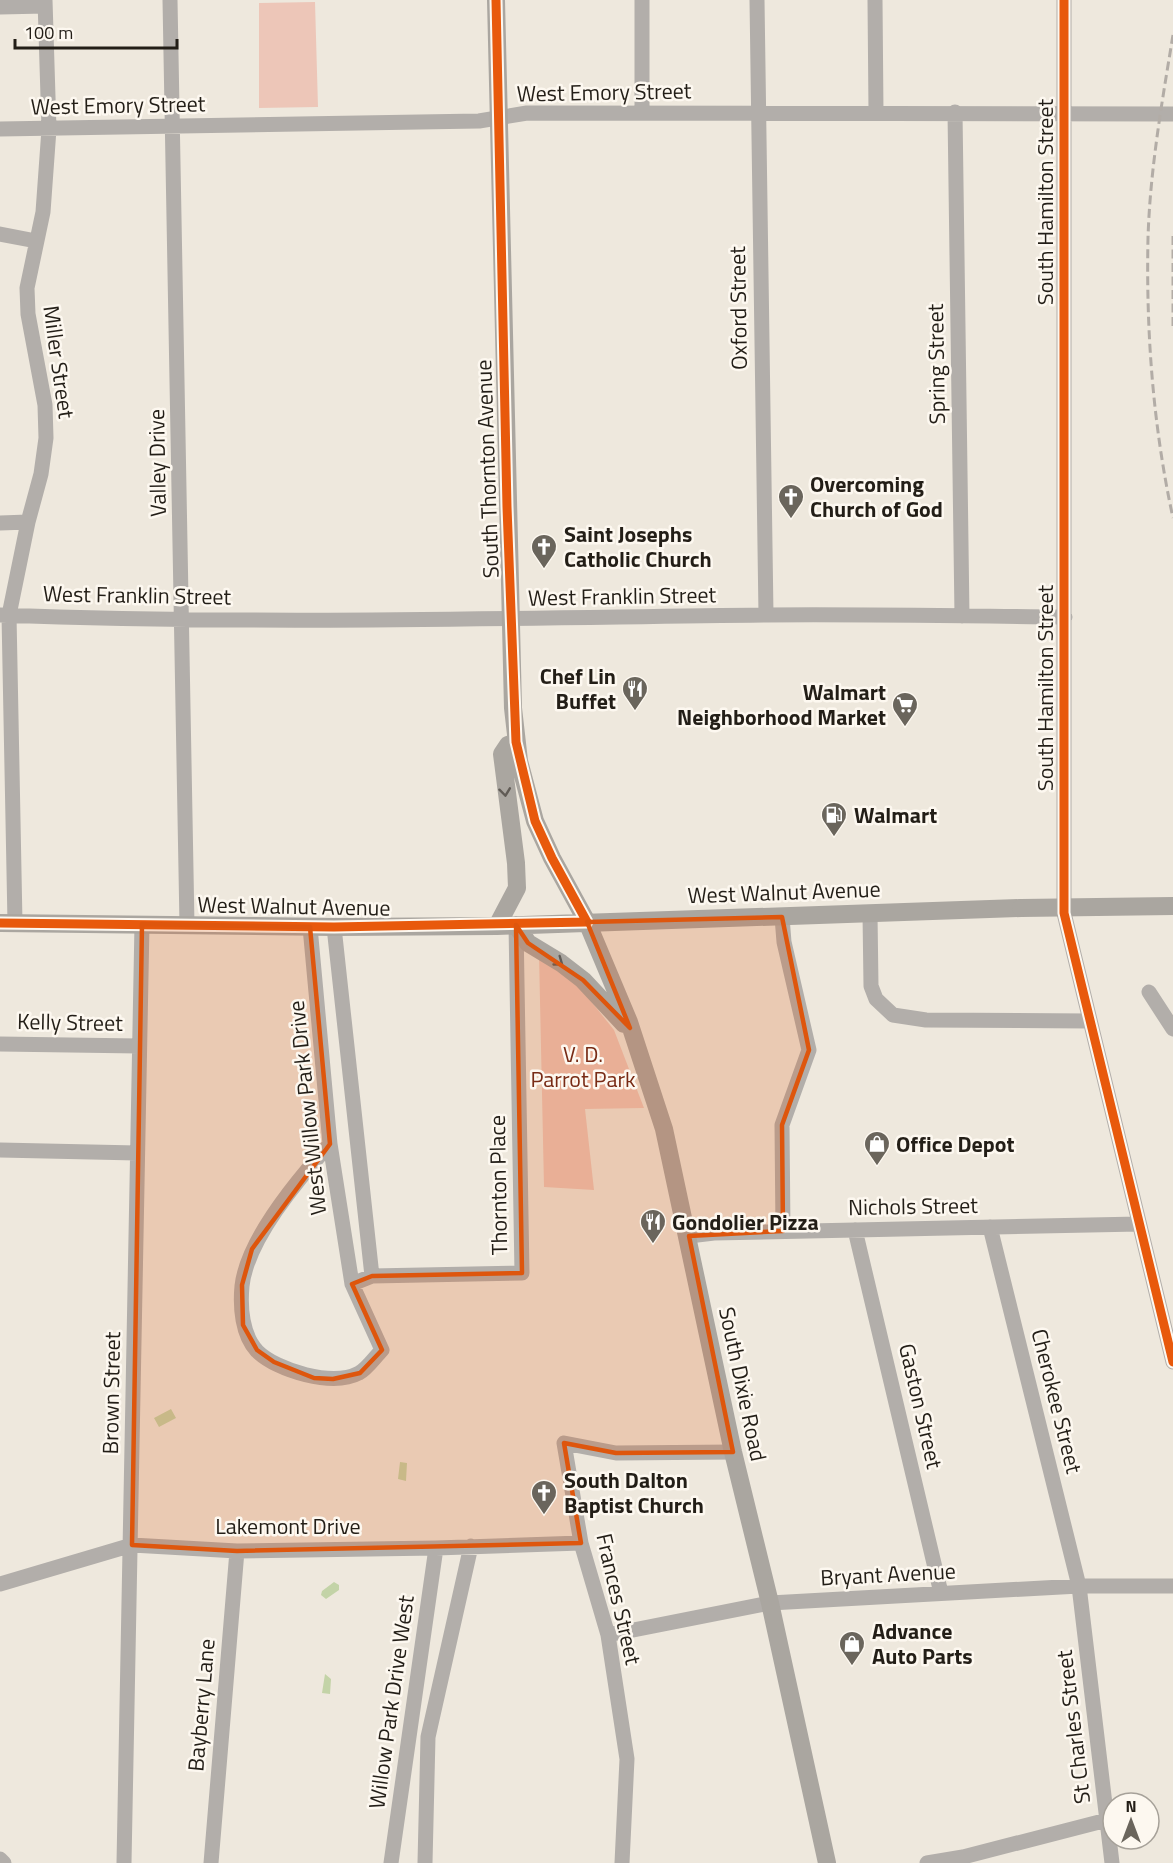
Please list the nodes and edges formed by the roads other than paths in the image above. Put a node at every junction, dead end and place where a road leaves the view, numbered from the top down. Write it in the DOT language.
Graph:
graph roads {
  1 [pos="170,0"];
  2 [pos="496,0"];
  3 [pos="642,0"];
  4 [pos="757,0"];
  5 [pos="875,0"];
  6 [pos="1064,0"];
  7 [pos="45,3"];
  8 [pos="0,7"];
  9 [pos="756,112"];
  10 [pos="876,112"];
  11 [pos="955,112"];
  12 [pos="1065,112"];
  13 [pos="642,113"];
  14 [pos="1173,114"];
  15 [pos="498,118"];
  16 [pos="171,127"];
  17 [pos="0,129"];
  18 [pos="49,129"];
  19 [pos="0,234"];
  20 [pos="36,241"];
  21 [pos="28,522"];
  22 [pos="0,523"];
  23 [pos="4,615"];
  24 [pos="766,615"];
  25 [pos="962,616"];
  26 [pos="1065,617"];
  27 [pos="182,619"];
  28 [pos="511,620"];
  29 [pos="516,742"];
  30 [pos="1173,906"];
  31 [pos="870,914"];
  32 [pos="782,917"];
  33 [pos="587,922"];
  34 [pos="7,923"];
  35 [pos="142,924"];
  36 [pos="187,924"];
  37 [pos="516,925"];
  38 [pos="497,926"];
  39 [pos="310,927"];
  40 [pos="334,927"];
  41 [pos="1149,993"];
  42 [pos="1089,1021"];
  43 [pos="1173,1029"];
  44 [pos="633,1034"];
  45 [pos="0,1044"];
  46 [pos="139,1046"];
  47 [pos="330,1144"];
  48 [pos="0,1150"];
  49 [pos="137,1153"];
  50 [pos="1139,1224"];
  51 [pos="990,1227"];
  52 [pos="855,1230"];
  53 [pos="783,1231"];
  54 [pos="689,1236"];
  55 [pos="372,1276"];
  56 [pos="352,1284"];
  57 [pos="1173,1362"];
  58 [pos="733,1452"];
  59 [pos="581,1543"];
  60 [pos="132,1545"];
  61 [pos="471,1546"];
  62 [pos="436,1548"];
  63 [pos="237,1551"];
  64 [pos="0,1584"];
  65 [pos="1079,1586"];
  66 [pos="1173,1586"];
  67 [pos="941,1593"];
  68 [pos="770,1603"];
  69 [pos="608,1635"];
  70 [pos="1104,1791"];
  71 [pos="1101,1822"];
  72 [pos="0,1859"];
  73 [pos="964,1860"];
  74 [pos="4,1863"];
  75 [pos="124,1863"];
  76 [pos="211,1863"];
  77 [pos="392,1863"];
  78 [pos="425,1863"];
  79 [pos="622,1863"];
  80 [pos="826,1863"];
  81 [pos="927,1863"];
  1 -- 16 [label="street, Valley Drive"];
  2 -- 15 [label="main road, South Thornton Avenue"];
  3 -- 13 [label="street"];
  4 -- 9 [label="street, Oxford Street"];
  5 -- 10 [label="street"];
  6 -- 12 [label="street, South Hamilton Street"];
  7 -- 8 [label="street"];
  7 -- 18 [label="street, Miller Street"];
  9 -- 10 [label="street, West Emory Street"];
  9 -- 13 [label="street, West Emory Street"];
  9 -- 24 [label="street, Oxford Street"];
  10 -- 11 [label="street, West Emory Street"];
  11 -- 12 [label="street, West Emory Street"];
  11 -- 25 [label="street, Spring Street"];
  12 -- 14 [label="street, West Emory Street"];
  12 -- 26 [label="street, South Hamilton Street"];
  13 -- 15 [label="street, West Emory Street"];
  15 -- 16 [label="street, West Emory Street"];
  15 -- 28 [label="main road, South Thornton Avenue"];
  16 -- 18 [label="street, West Emory Street"];
  16 -- 27 [label="street, Valley Drive"];
  17 -- 18 [label="street, West Emory Street"];
  18 -- 20 [label="street, Miller Street"];
  19 -- 20 [label="street"];
  20 -- 21 [label="street, Miller Street"];
  21 -- 22 [label="street"];
  21 -- 23 [label="street, Miller Street"];
  23 -- 27 [label="street, West Franklin Street"];
  23 -- 34 [label="street, Miller Street"];
  24 -- 25 [label="street, West Franklin Street"];
  24 -- 28 [label="street, West Franklin Street"];
  25 -- 26 [label="street, West Franklin Street"];
  26 -- 42 [label="street, South Hamilton Street"];
  27 -- 28 [label="street, West Franklin Street"];
  27 -- 36 [label="street, Valley Drive"];
  28 -- 29 [label="main road, South Thornton Avenue"];
  29 -- 33 [label="main road, South Thornton Avenue"];
  29 -- 38 [label="main road, one-way"];
  30 -- 31 [label="main road, West Walnut Avenue, bridge"];
  31 -- 32 [label="main road, West Walnut Avenue"];
  31 -- 42 [label="street"];
  32 -- 33 [label="main road, West Walnut Avenue"];
  32 -- 53 [label="street"];
  33 -- 37 [label="main road, West Walnut Avenue"];
  33 -- 44 [label="main road, South Dixie Road"];
  34 -- 35 [label="main road, West Walnut Avenue"];
  35 -- 36 [label="main road, West Walnut Avenue"];
  35 -- 46 [label="street, Brown Street"];
  36 -- 39 [label="main road, West Walnut Avenue"];
  37 -- 38 [label="main road, West Walnut Avenue"];
  37 -- 44 [label="main road, one-way"];
  37 -- 55 [label="street, Thornton Place"];
  38 -- 40 [label="main road, West Walnut Avenue"];
  39 -- 40 [label="main road, West Walnut Avenue"];
  39 -- 47 [label="street, West Willow Park Drive"];
  40 -- 55 [label="street"];
  41 -- 43 [label="street"];
  42 -- 50 [label="street, South Hamilton Street"];
  44 -- 54 [label="main road, South Dixie Road"];
  45 -- 46 [label="street, Kelly Street"];
  46 -- 49 [label="street, Brown Street"];
  47 -- 56 [label="street, West Willow Park Drive"];
  47 -- 56 [label="street, West Willow Park Drive"];
  48 -- 49 [label="street"];
  49 -- 60 [label="street, Brown Street"];
  50 -- 51 [label="street, Nichols Street"];
  50 -- 57 [label="street, South Hamilton Street"];
  51 -- 52 [label="street, Nichols Street"];
  51 -- 65 [label="street, Cherokee Street"];
  52 -- 53 [label="street, Nichols Street"];
  52 -- 67 [label="street, Gaston Street"];
  53 -- 54 [label="street, Nichols Street"];
  54 -- 58 [label="main road, South Dixie Road"];
  55 -- 56 [label="street, Thornton Place"];
  58 -- 59 [label="street, Frances Street"];
  58 -- 68 [label="main road, South Dixie Road"];
  59 -- 61 [label="street, Lakemont Drive"];
  59 -- 69 [label="street, Frances Street"];
  60 -- 63 [label="street, Lakemont Drive"];
  60 -- 64 [label="street, Lakemont Drive"];
  60 -- 75 [label="street, Brown Street"];
  61 -- 62 [label="street, Lakemont Drive"];
  61 -- 78 [label="street"];
  62 -- 63 [label="street, Lakemont Drive"];
  62 -- 77 [label="street, Willow Park Drive West"];
  63 -- 76 [label="street, Bayberry Lane"];
  65 -- 66 [label="street, Bryant Avenue"];
  65 -- 67 [label="street, Bryant Avenue"];
  65 -- 70 [label="street, St Charles Street"];
  67 -- 68 [label="street, Bryant Avenue"];
  68 -- 69 [label="street, Bryant Avenue"];
  68 -- 80 [label="main road, South Dixie Road"];
  69 -- 79 [label="street, Frances Street"];
  71 -- 73 [label="street"];
  72 -- 74 [label="street"];
  73 -- 81 [label="street"];
}
